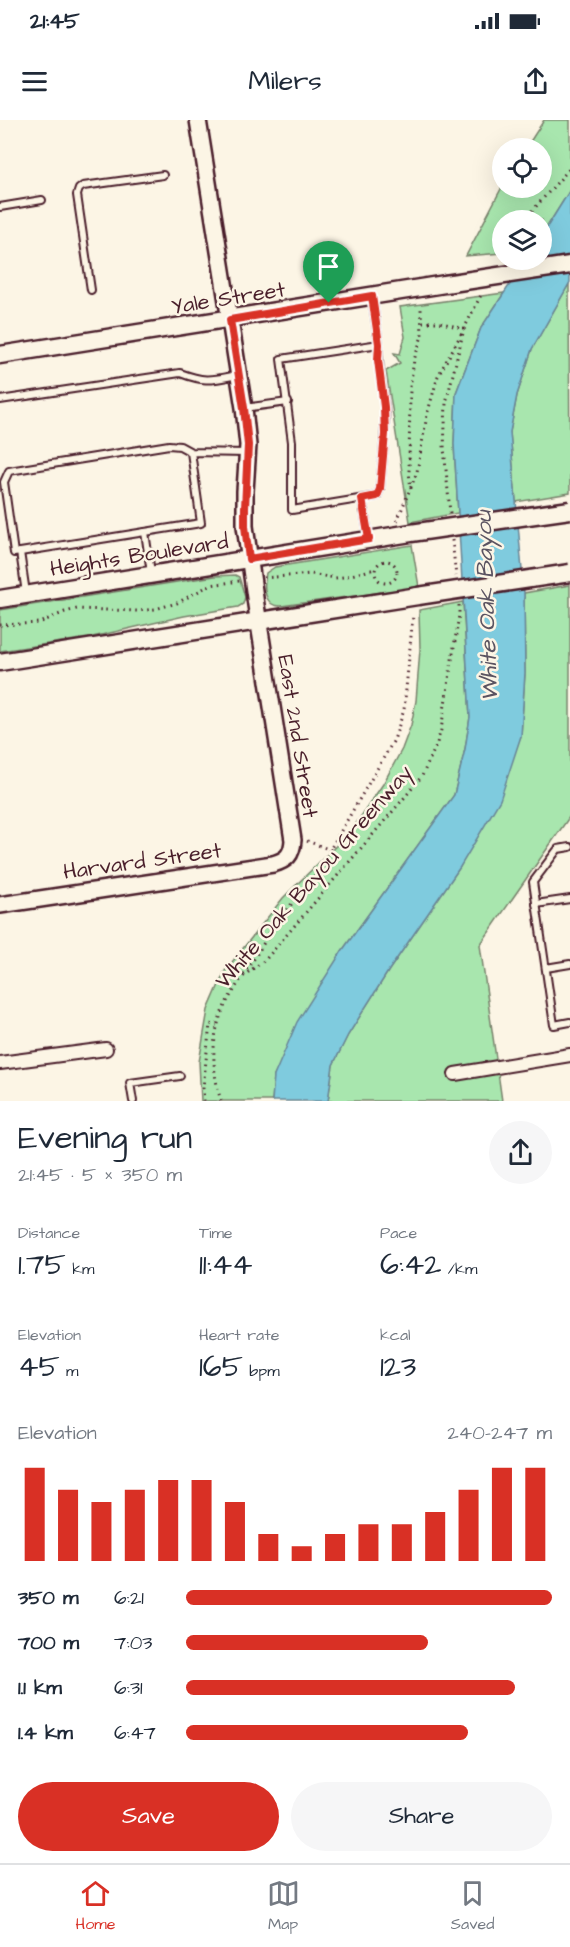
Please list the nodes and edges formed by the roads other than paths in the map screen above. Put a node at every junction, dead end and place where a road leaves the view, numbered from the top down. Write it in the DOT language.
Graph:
graph roads {
  1 [pos="198,120"];
  2 [pos="162,175"];
  3 [pos="42,200"];
  4 [pos="0,207"];
  5 [pos="570,265"];
  6 [pos="91,290"];
  7 [pos="372,296"];
  8 [pos="230,320"];
  9 [pos="379,344"];
  10 [pos="0,355"];
  11 [pos="239,375"];
  12 [pos="0,400"];
  13 [pos="288,402"];
  14 [pos="244,408"];
  15 [pos="191,452"];
  16 [pos="248,453"];
  17 [pos="362,499"];
  18 [pos="570,510"];
  19 [pos="145,532"];
  20 [pos="369,539"];
  21 [pos="20,552"];
  22 [pos="249,559"];
  23 [pos="570,573"];
  24 [pos="151,575"];
  25 [pos="26,595"];
  26 [pos="0,599"];
  27 [pos="258,622"];
  28 [pos="0,662"];
  29 [pos="570,847"];
  30 [pos="291,848"];
  31 [pos="570,899"];
  32 [pos="536,904"];
  33 [pos="0,905"];
  34 [pos="570,964"];
  35 [pos="546,968"];
  36 [pos="570,1022"];
  37 [pos="106,1048"];
  38 [pos="570,1055"];
  39 [pos="0,1063"];
  40 [pos="455,1074"];
  41 [pos="180,1076"];
  42 [pos="133,1101"];
  1 -- 8 [label="street, East 2nd Street"];
  2 -- 6 [label="lane"];
  3 -- 4 [label="lane"];
  5 -- 7 [label="main road, Yale Street, bridge"];
  7 -- 8 [label="main road, Yale Street"];
  7 -- 9 [label="lane"];
  8 -- 10 [label="main road, Yale Street"];
  8 -- 11 [label="street, East 2nd Street"];
  9 -- 13 [label="lane"];
  9 -- 17 [label="lane"];
  11 -- 12 [label="lane"];
  11 -- 14 [label="street, East 2nd Street"];
  13 -- 14 [label="lane"];
  13 -- 17 [label="lane"];
  14 -- 16 [label="street, East 2nd Street"];
  15 -- 16 [label="lane"];
  15 -- 19 [label="lane"];
  15 -- 21 [label="lane"];
  16 -- 22 [label="street, East 2nd Street"];
  17 -- 20 [label="lane"];
  18 -- 20 [label="main road, Heights Boulevard, bridge"];
  19 -- 21 [label="lane"];
  19 -- 24 [label="lane"];
  20 -- 22 [label="main road, Heights Boulevard"];
  21 -- 25 [label="lane"];
  22 -- 24 [label="main road, Heights Boulevard"];
  22 -- 27 [label="street, East 2nd Street"];
  23 -- 27 [label="main road, bridge"];
  24 -- 25 [label="main road, Heights Boulevard"];
  25 -- 26 [label="main road, Heights Boulevard"];
  27 -- 28 [label="main road"];
  27 -- 30 [label="street, East 2nd Street"];
  29 -- 32 [label="lane"];
  30 -- 33 [label="street, Harvard Street"];
  31 -- 32 [label="lane"];
  32 -- 35 [label="lane"];
  34 -- 35 [label="lane"];
  35 -- 36 [label="lane"];
  37 -- 39 [label="street"];
  38 -- 40 [label="street"];
  41 -- 42 [label="lane"];
}
